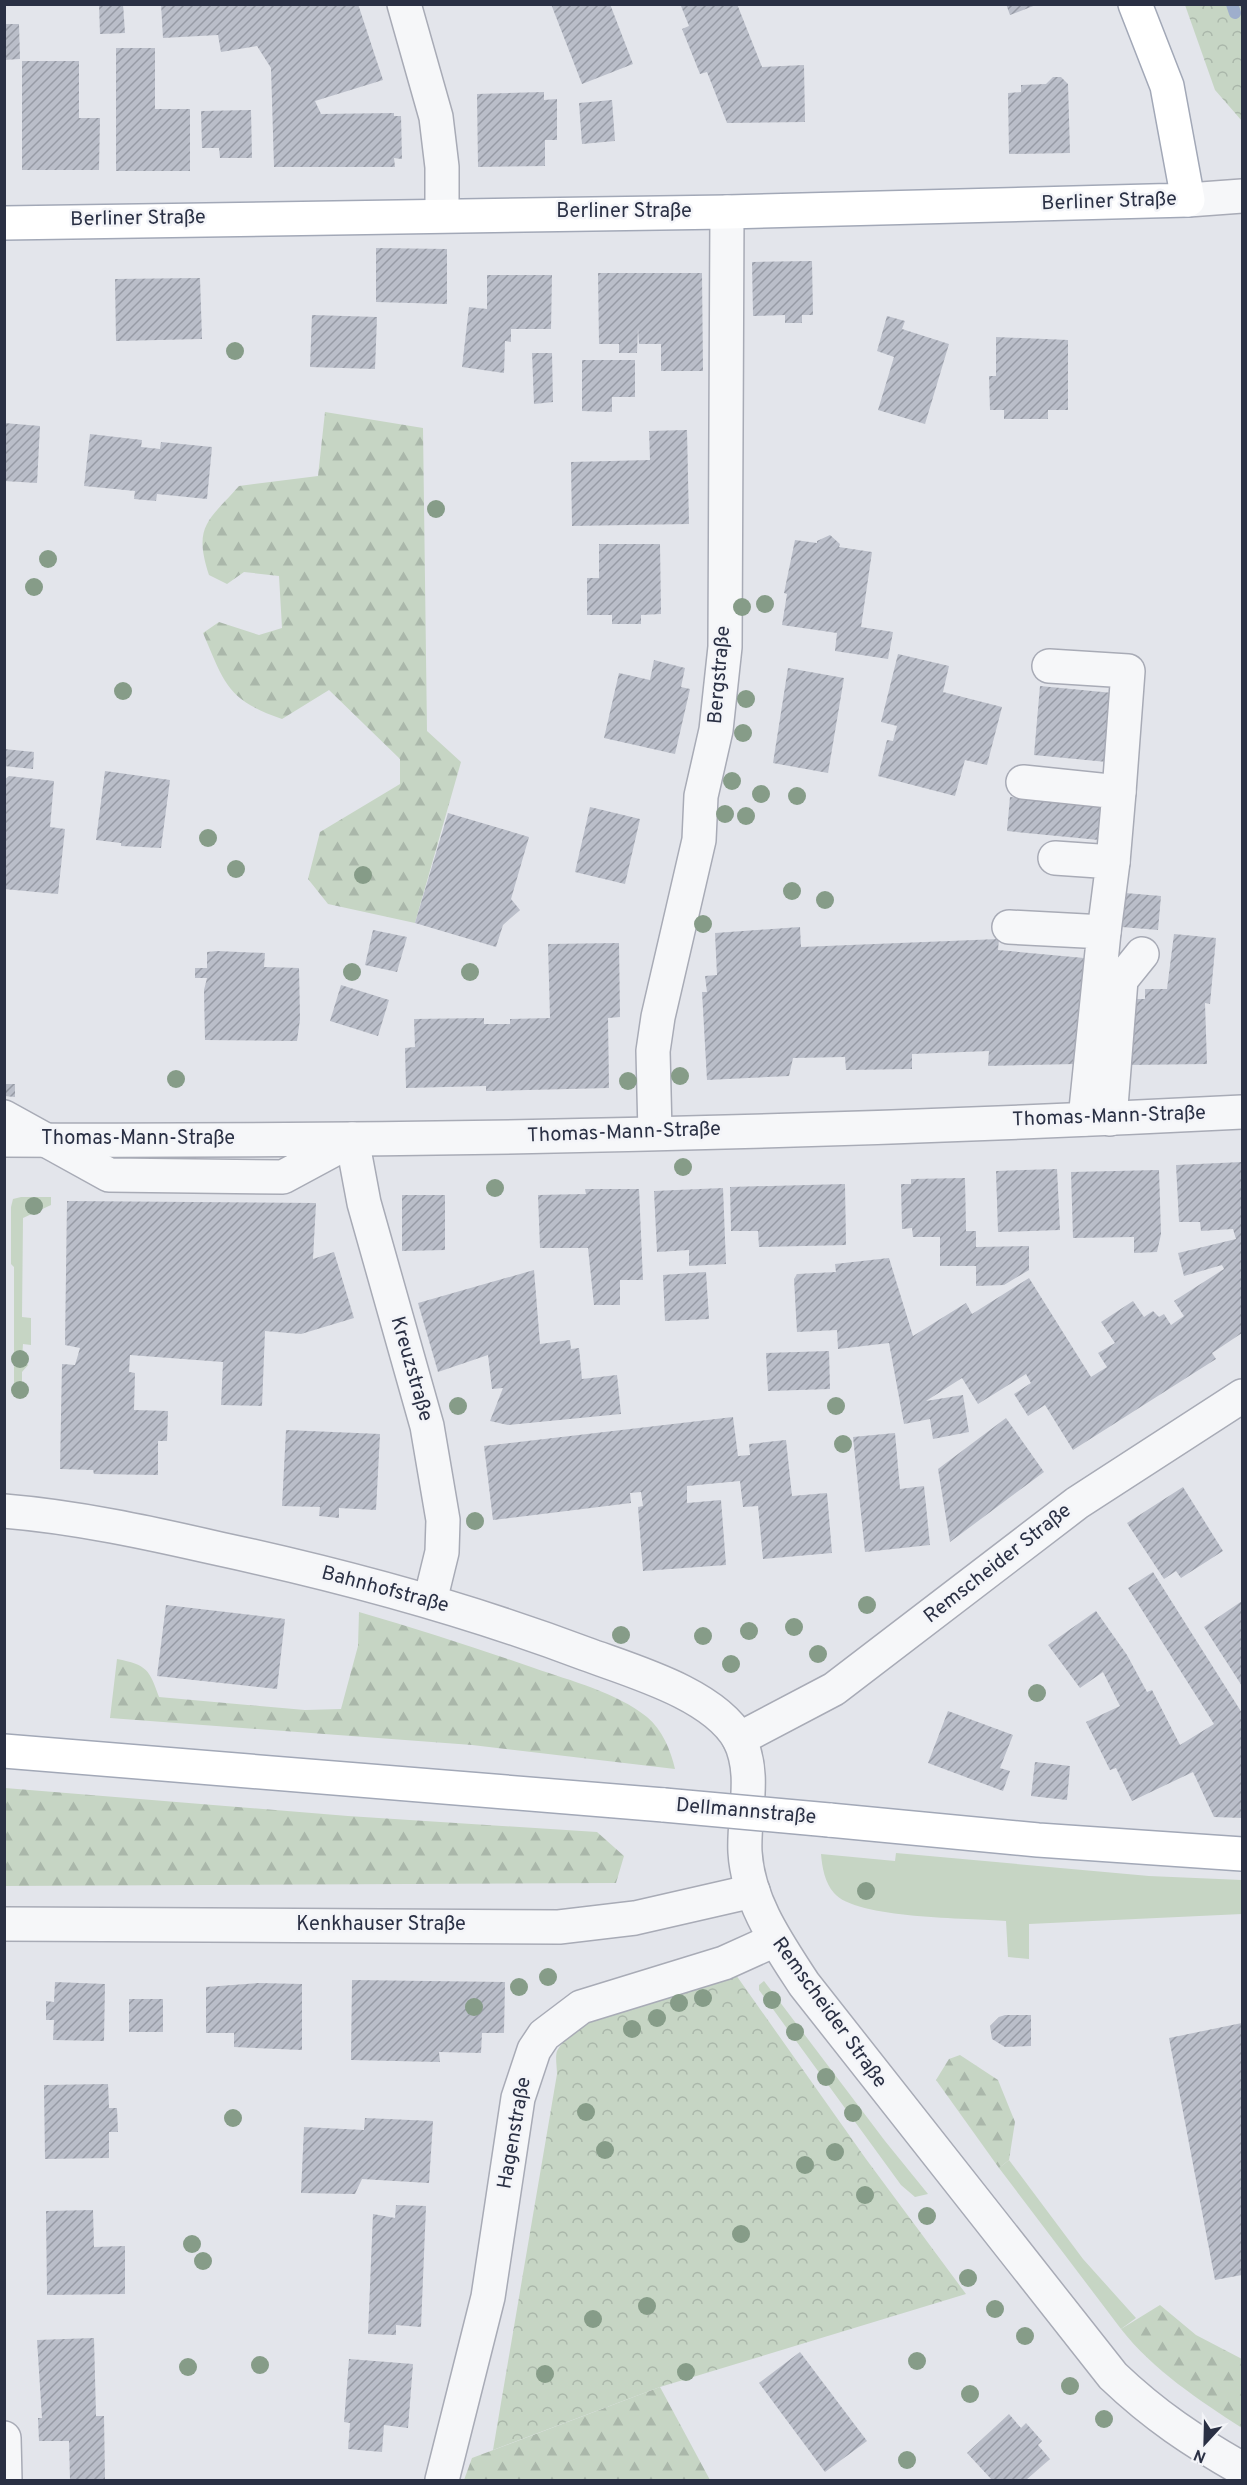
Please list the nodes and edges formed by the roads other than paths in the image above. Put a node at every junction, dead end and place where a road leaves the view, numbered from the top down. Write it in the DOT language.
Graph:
graph roads {
  1 [pos="404,4"];
  2 [pos="1135,4"];
  3 [pos="1242,196"];
  4 [pos="1188,200"];
  5 [pos="727,212"];
  6 [pos="442,214"];
  7 [pos="4,223"];
  8 [pos="1049,666"];
  9 [pos="1023,782"];
  10 [pos="1119,792"];
  11 [pos="1055,858"];
  12 [pos="1113,862"];
  13 [pos="1009,927"];
  14 [pos="1104,932"];
  15 [pos="1143,954"];
  16 [pos="1242,1112"];
  17 [pos="4,1117"];
  18 [pos="1098,1119"];
  19 [pos="655,1133"];
  20 [pos="45,1139"];
  21 [pos="352,1139"];
  22 [pos="4,1140"];
  23 [pos="1242,1396"];
  24 [pos="4,1511"];
  25 [pos="430,1601"];
  26 [pos="739,1739"];
  27 [pos="4,1751"];
  28 [pos="1242,1854"];
  29 [pos="753,1891"];
  30 [pos="4,1924"];
  31 [pos="775,1940"];
  32 [pos="4,2438"];
  33 [pos="1242,2469"];
  34 [pos="5,2481"];
  35 [pos="442,2481"];
  1 -- 6 [label="street"];
  2 -- 4 [label="main road"];
  3 -- 4 [label="street, Berliner Straße"];
  4 -- 5 [label="main road, Berliner Straße"];
  5 -- 6 [label="main road, Berliner Straße"];
  5 -- 19 [label="street, Bergstraße"];
  6 -- 7 [label="main road, Berliner Straße"];
  8 -- 10 [label="street"];
  9 -- 10 [label="street"];
  10 -- 12 [label="street"];
  11 -- 12 [label="street"];
  12 -- 14 [label="street"];
  13 -- 14 [label="street"];
  14 -- 18 [label="street"];
  15 -- 18 [label="street"];
  16 -- 18 [label="street, Thomas-Mann-Straße"];
  17 -- 20 [label="street"];
  18 -- 19 [label="street, Thomas-Mann-Straße"];
  19 -- 21 [label="street, Thomas-Mann-Straße"];
  20 -- 21 [label="street, Thomas-Mann-Straße"];
  20 -- 22 [label="street, Thomas-Mann-Straße"];
  21 -- 25 [label="street, Kreuzstraße"];
  23 -- 26 [label="street, Remscheider Straße"];
  24 -- 25 [label="street, Bahnhofstraße"];
  25 -- 26 [label="street, Bahnhofstraße"];
  26 -- 29 [label="street, Remscheider Straße"];
  27 -- 28 [label="main road, Dellmannstraße, bridge"];
  29 -- 30 [label="street, Kenkhauser Straße"];
  29 -- 31 [label="street, Remscheider Straße"];
  31 -- 33 [label="street, Remscheider Straße"];
  31 -- 35 [label="street, Hagenstraße"];
  32 -- 34 [label="street"];
}
